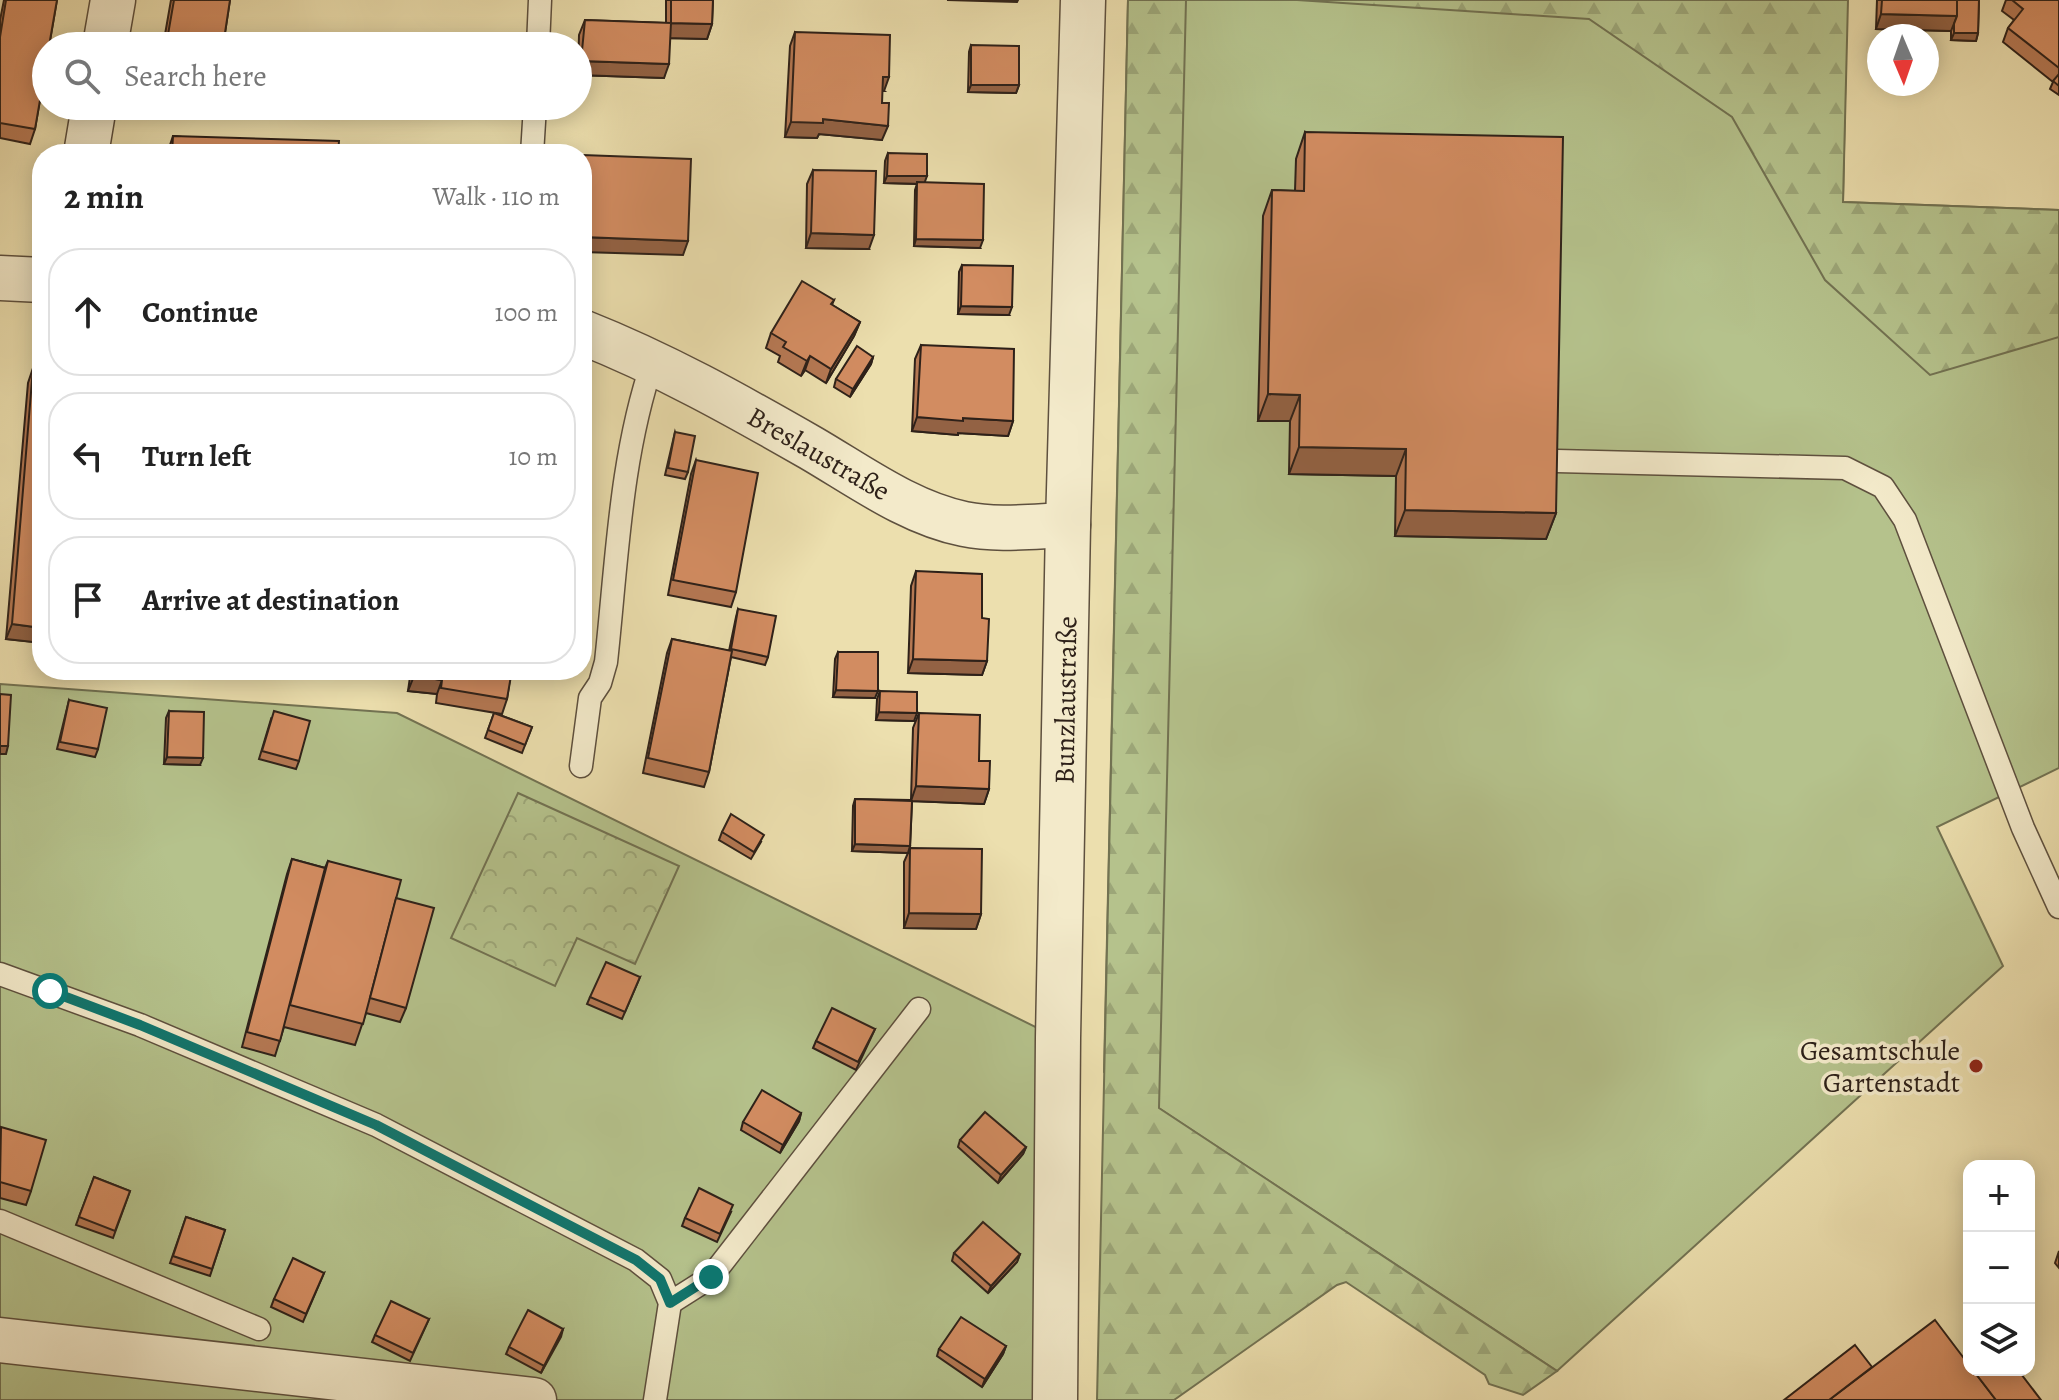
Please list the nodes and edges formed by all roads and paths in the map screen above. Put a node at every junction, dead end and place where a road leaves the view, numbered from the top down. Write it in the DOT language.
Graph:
graph roads {
  1 [pos="113,0"];
  2 [pos="540,0"];
  3 [pos="1083,0"];
  4 [pos="107,32"];
  5 [pos="539,32"];
  6 [pos="92,120"];
  7 [pos="534,120"];
  8 [pos="88,144"];
  9 [pos="533,144"];
  10 [pos="0,278"];
  11 [pos="32,280"];
  12 [pos="592,336"];
  13 [pos="653,361"];
  14 [pos="1557,461"];
  15 [pos="1068,525"];
  16 [pos="581,766"];
  17 [pos="2059,907"];
  18 [pos="0,974"];
  19 [pos="919,1009"];
  20 [pos="0,1221"];
  21 [pos="670,1303"];
  22 [pos="259,1329"];
  23 [pos="0,1340"];
  24 [pos="534,1400"];
  25 [pos="655,1400"];
  26 [pos="1055,1400"];
  1 -- 4 [label="street"];
  2 -- 5 [label="lane"];
  3 -- 15 [label="street, Bunzlaustraße"];
  6 -- 8 [label="street"];
  7 -- 9 [label="lane"];
  10 -- 11 [label="street"];
  12 -- 13 [label="street, Breslaustraße"];
  13 -- 15 [label="street, Breslaustraße"];
  13 -- 16 [label="lane"];
  14 -- 17 [label="lane"];
  15 -- 26 [label="street, Bunzlaustraße"];
  18 -- 21 [label="lane"];
  19 -- 21 [label="lane"];
  20 -- 22 [label="lane"];
  21 -- 25 [label="lane"];
  23 -- 24 [label="street"];
}
